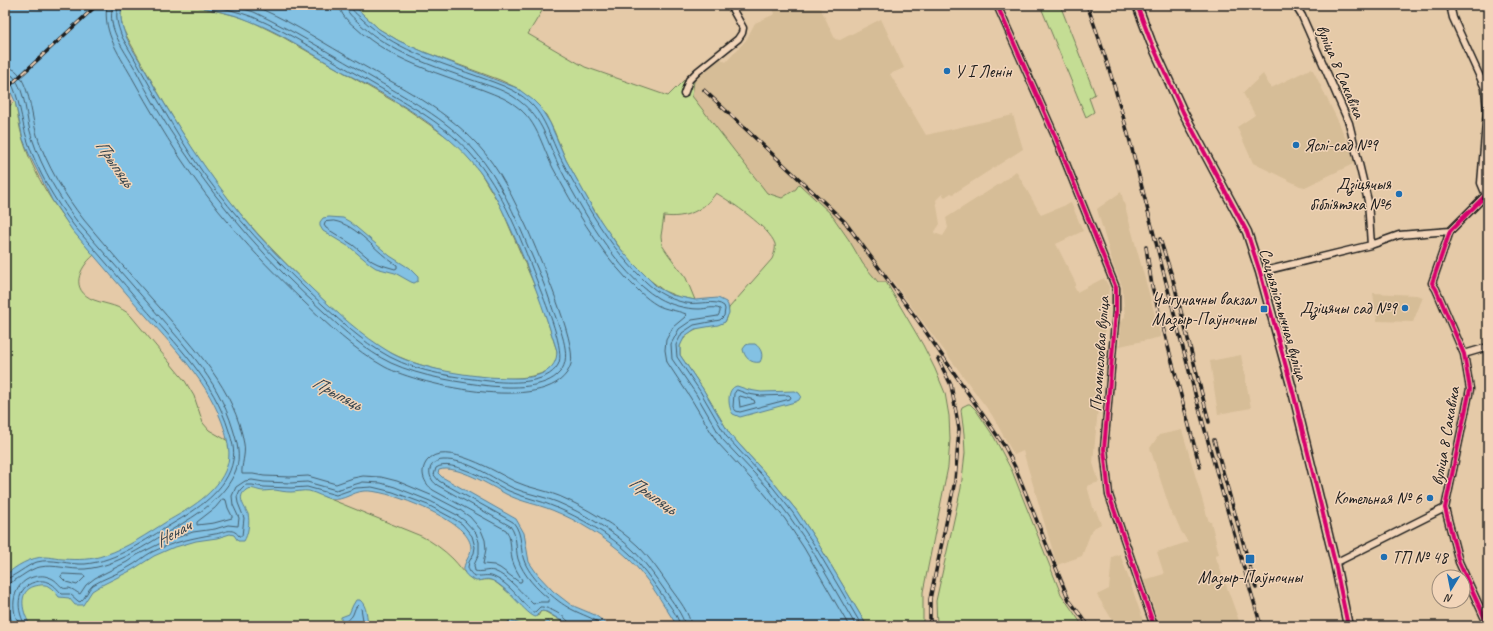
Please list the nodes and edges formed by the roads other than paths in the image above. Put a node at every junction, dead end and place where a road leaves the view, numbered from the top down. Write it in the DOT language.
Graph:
graph roads {
  1 [pos="730,5"];
  2 [pos="997,5"];
  3 [pos="1137,5"];
  4 [pos="1295,5"];
  5 [pos="1450,5"];
  6 [pos="684,94"];
  7 [pos="1487,194"];
  8 [pos="1450,231"];
  9 [pos="1371,245"];
  10 [pos="1260,272"];
  11 [pos="1488,347"];
  12 [pos="1464,354"];
  13 [pos="1445,508"];
  14 [pos="1335,563"];
  15 [pos="1487,624"];
  16 [pos="1154,626"];
  17 [pos="1348,626"];
  1 -- 6 [label="street"];
  2 -- 16 [label="street, Прамысловая вуліца"];
  3 -- 10 [label="street, Сацыялістычная вуліца"];
  4 -- 9 [label="street, вуліца 8 Сакавіка"];
  5 -- 7 [label="street"];
  7 -- 8 [label="street"];
  8 -- 9 [label="street"];
  8 -- 12 [label="street, вуліца 8 Сакавіка"];
  9 -- 10 [label="street"];
  10 -- 14 [label="street, Сацыялістычная вуліца"];
  11 -- 12 [label="street"];
  12 -- 13 [label="street, вуліца 8 Сакавіка"];
  13 -- 14 [label="street"];
  13 -- 15 [label="street, вуліца 8 Сакавіка"];
  14 -- 17 [label="street, Сацыялістычная вуліца"];
}
